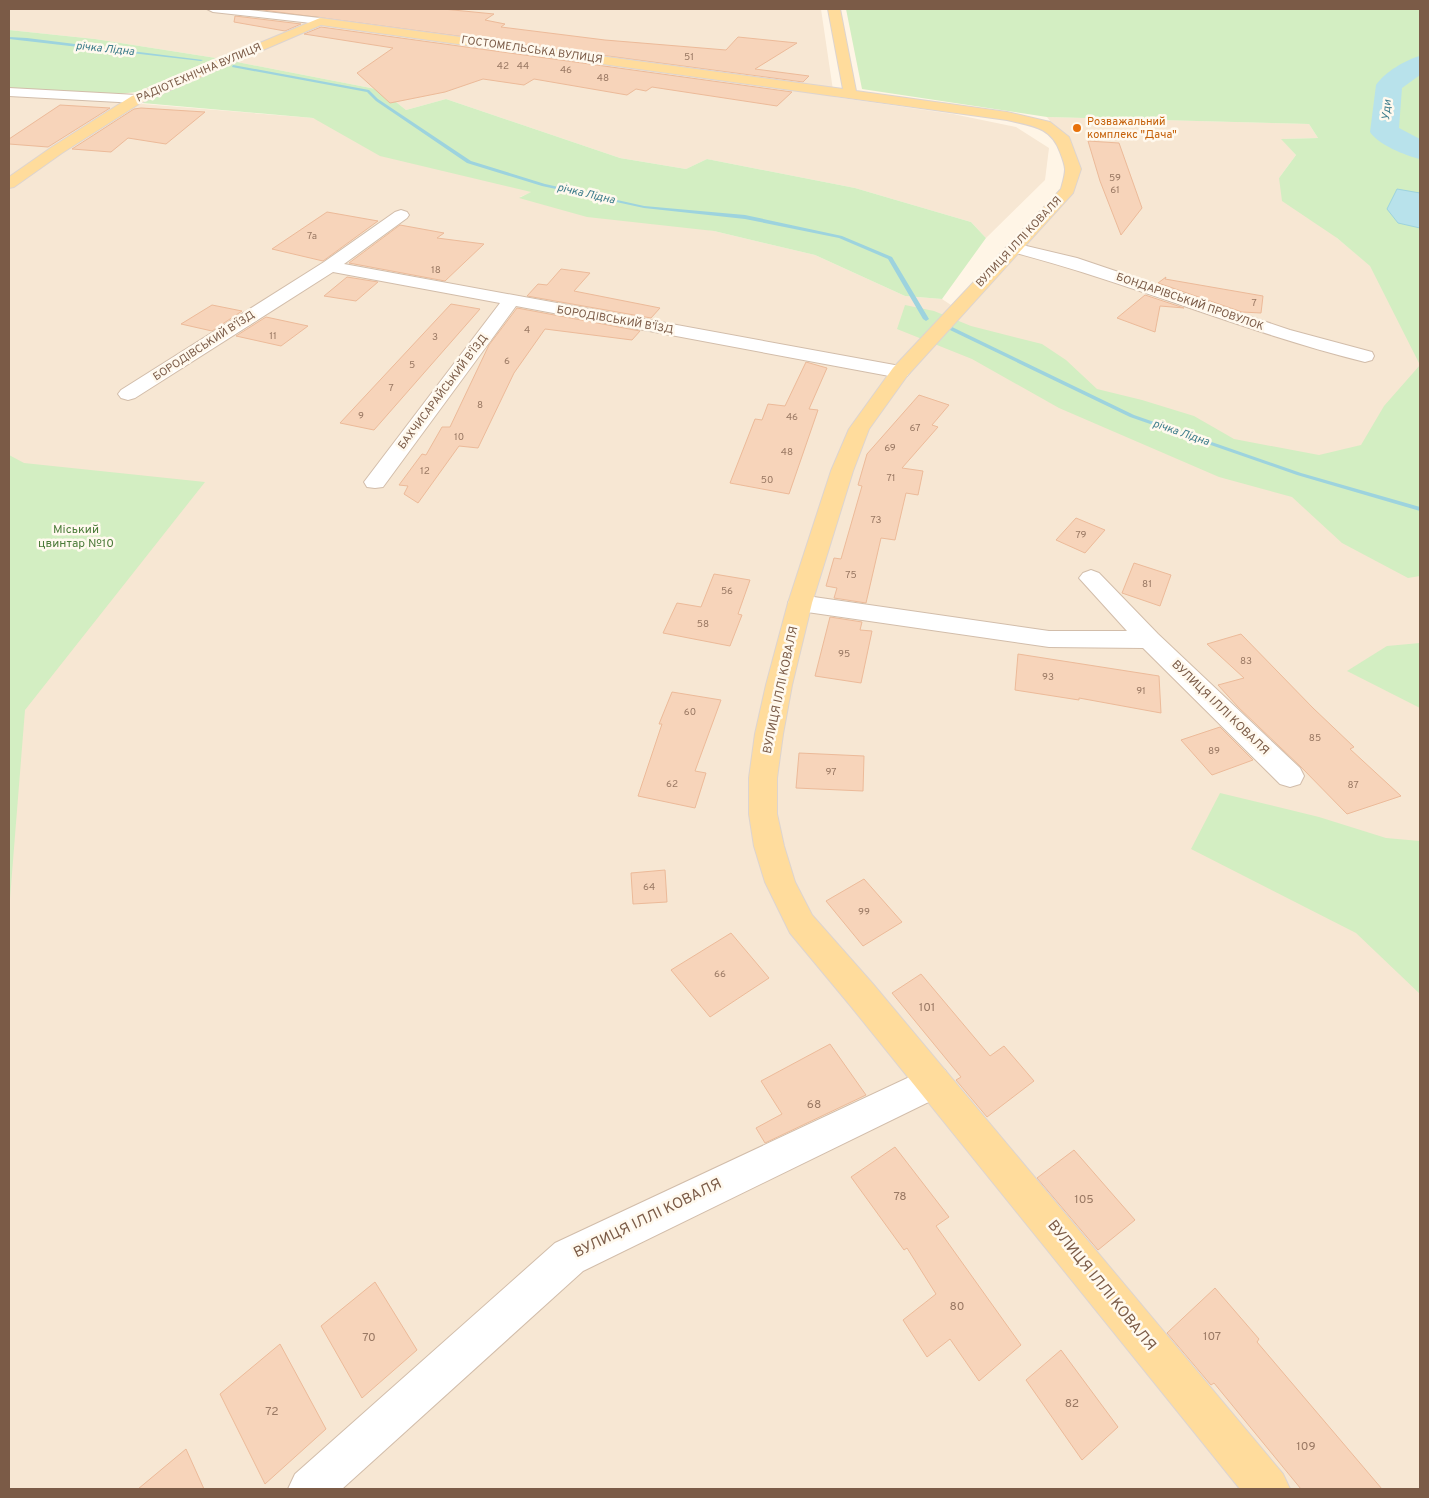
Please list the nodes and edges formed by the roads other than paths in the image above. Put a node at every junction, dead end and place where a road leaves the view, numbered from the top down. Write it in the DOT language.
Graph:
graph roads {
  1 [pos="213,9"];
  2 [pos="834,9"];
  3 [pos="320,21"];
  4 [pos="9,92"];
  5 [pos="850,93"];
  6 [pos="137,99"];
  7 [pos="9,184"];
  8 [pos="401,215"];
  9 [pos="1014,248"];
  10 [pos="330,266"];
  11 [pos="511,301"];
  12 [pos="1365,356"];
  13 [pos="900,372"];
  14 [pos="128,394"];
  15 [pos="375,482"];
  16 [pos="1091,578"];
  17 [pos="800,603"];
  18 [pos="1149,640"];
  19 [pos="1290,776"];
  20 [pos="933,1082"];
  21 [pos="310,1489"];
  22 [pos="1268,1489"];
  1 -- 3 [label="street, ГОСТОМЕЛЬСЬКА ВУЛИЦЯ"];
  2 -- 5 [label="main road"];
  3 -- 5 [label="main road, ГОСТОМЕЛЬСЬКА ВУЛИЦЯ"];
  3 -- 6 [label="main road, РАДІОТЕХНІЧНА ВУЛИЦЯ"];
  4 -- 6 [label="street"];
  5 -- 9 [label="main road, ВУЛИЦЯ ІЛЛІ КОВАЛЯ"];
  6 -- 7 [label="main road, РАДІОТЕХНІЧНА ВУЛИЦЯ"];
  8 -- 10 [label="street, БОРОДІВСЬКИЙ В’ЇЗД"];
  9 -- 12 [label="street, БОНДАРІВСЬКИЙ ПРОВУЛОК"];
  9 -- 13 [label="main road, ВУЛИЦЯ ІЛЛІ КОВАЛЯ"];
  10 -- 11 [label="street, БОРОДІВСЬКИЙ В’ЇЗД"];
  10 -- 14 [label="street, БОРОДІВСЬКИЙ В’ЇЗД"];
  11 -- 13 [label="street, БОРОДІВСЬКИЙ В’ЇЗД"];
  11 -- 15 [label="street, БАХЧИСАРАЙСЬКИЙ В’ЇЗД"];
  13 -- 17 [label="main road, ВУЛИЦЯ ІЛЛІ КОВАЛЯ"];
  16 -- 18 [label="street, ВУЛИЦЯ ІЛЛІ КОВАЛЯ"];
  17 -- 18 [label="street"];
  17 -- 20 [label="main road, ВУЛИЦЯ ІЛЛІ КОВАЛЯ"];
  18 -- 19 [label="street, ВУЛИЦЯ ІЛЛІ КОВАЛЯ"];
  20 -- 21 [label="street, ВУЛИЦЯ ІЛЛІ КОВАЛЯ"];
  20 -- 22 [label="main road, ВУЛИЦЯ ІЛЛІ КОВАЛЯ"];
}
